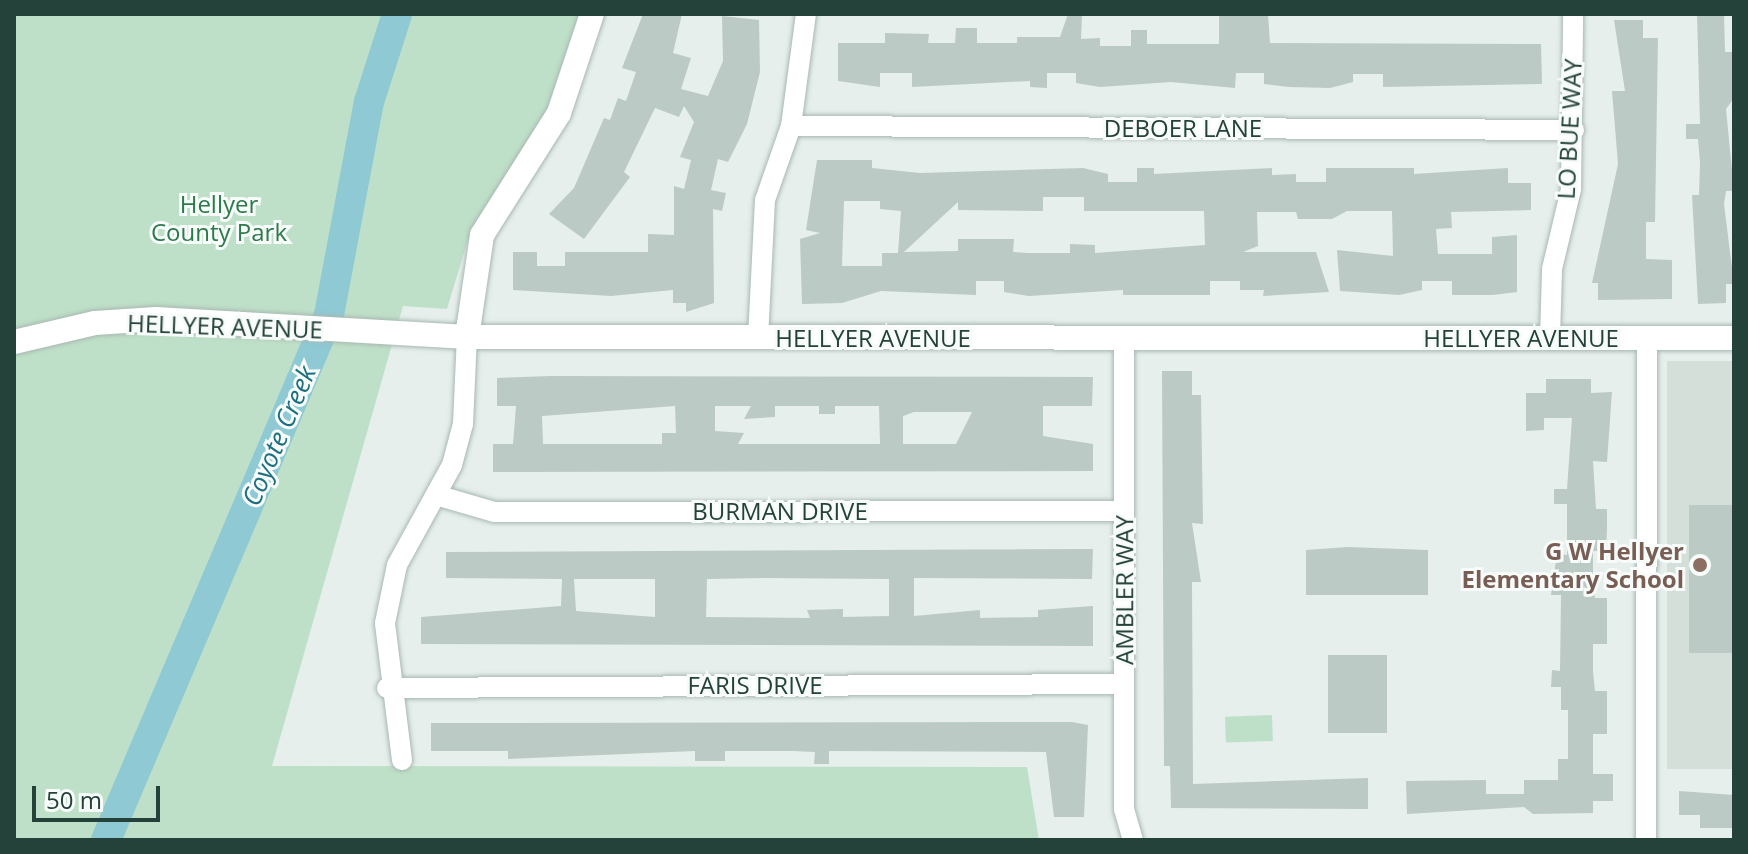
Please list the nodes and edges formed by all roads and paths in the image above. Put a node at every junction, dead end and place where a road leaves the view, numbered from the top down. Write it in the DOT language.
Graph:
graph roads {
  1 [pos="592,14"];
  2 [pos="806,14"];
  3 [pos="1573,14"];
  4 [pos="791,126"];
  5 [pos="1574,130"];
  6 [pos="467,337"];
  7 [pos="1124,337"];
  8 [pos="758,338"];
  9 [pos="1550,338"];
  10 [pos="1647,338"];
  11 [pos="1734,338"];
  12 [pos="14,342"];
  13 [pos="439,496"];
  14 [pos="1124,511"];
  15 [pos="1123,684"];
  16 [pos="387,688"];
  17 [pos="402,760"];
  18 [pos="1133,840"];
  19 [pos="1646,840"];
  1 -- 6 [label="street"];
  2 -- 4 [label="street"];
  3 -- 5 [label="street, LO BUE WAY"];
  4 -- 5 [label="street, DEBOER LANE"];
  4 -- 8 [label="street"];
  5 -- 9 [label="street, LO BUE WAY"];
  6 -- 8 [label="street, HELLYER AVENUE"];
  6 -- 12 [label="street, HELLYER AVENUE"];
  6 -- 13 [label="street"];
  7 -- 8 [label="street, HELLYER AVENUE"];
  7 -- 9 [label="street, HELLYER AVENUE"];
  7 -- 14 [label="street, AMBLER WAY"];
  9 -- 10 [label="street, HELLYER AVENUE"];
  10 -- 11 [label="street, HELLYER AVENUE"];
  10 -- 19 [label="street"];
  13 -- 14 [label="street, BURMAN DRIVE"];
  13 -- 16 [label="street"];
  14 -- 15 [label="street, AMBLER WAY"];
  15 -- 16 [label="street, FARIS DRIVE"];
  15 -- 18 [label="street, AMBLER WAY"];
  16 -- 17 [label="street"];
}
